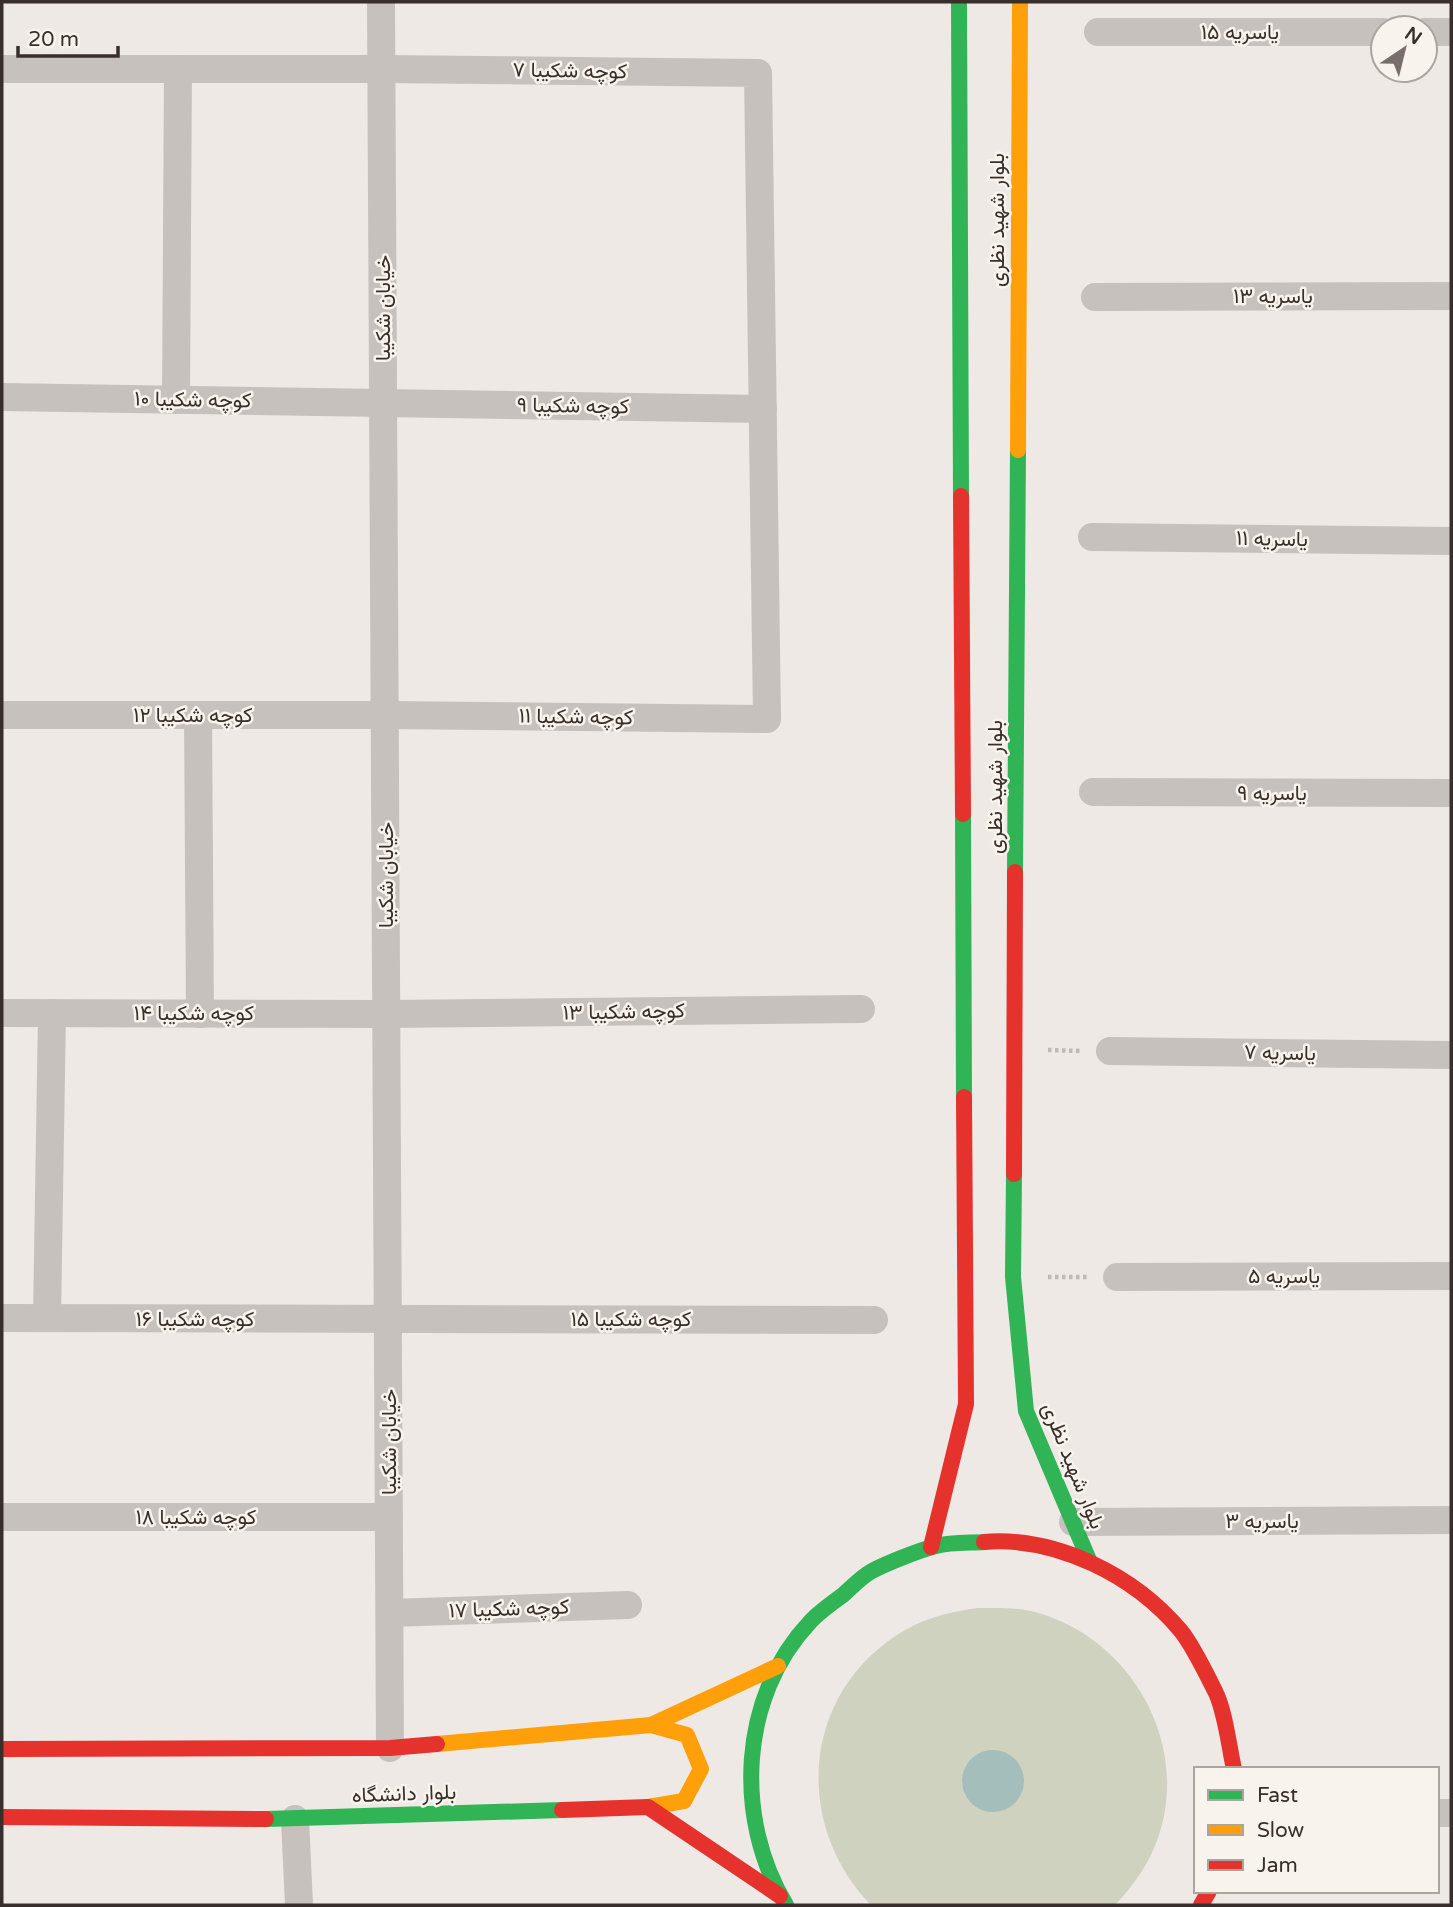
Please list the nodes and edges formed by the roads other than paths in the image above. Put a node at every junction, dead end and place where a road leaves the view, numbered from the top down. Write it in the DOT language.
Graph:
graph roads {
  1 [pos="381,2"];
  2 [pos="959,2"];
  3 [pos="1020,2"];
  4 [pos="1098,32"];
  5 [pos="1369,32"];
  6 [pos="2,69"];
  7 [pos="178,69"];
  8 [pos="382,69"];
  9 [pos="1095,296"];
  10 [pos="1451,296"];
  11 [pos="2,397"];
  12 [pos="176,400"];
  13 [pos="383,404"];
  14 [pos="763,409"];
  15 [pos="1092,537"];
  16 [pos="1451,541"];
  17 [pos="2,715"];
  18 [pos="198,715"];
  19 [pos="385,715"];
  20 [pos="1093,792"];
  21 [pos="1451,793"];
  22 [pos="861,1009"];
  23 [pos="2,1013"];
  24 [pos="52,1013"];
  25 [pos="200,1014"];
  26 [pos="387,1014"];
  27 [pos="1110,1051"];
  28 [pos="1451,1055"];
  29 [pos="1451,1276"];
  30 [pos="1117,1277"];
  31 [pos="2,1318"];
  32 [pos="47,1318"];
  33 [pos="388,1319"];
  34 [pos="874,1320"];
  35 [pos="2,1517"];
  36 [pos="389,1517"];
  37 [pos="1451,1520"];
  38 [pos="1073,1522"];
  39 [pos="931,1547"];
  40 [pos="1088,1560"];
  41 [pos="628,1605"];
  42 [pos="390,1613"];
  43 [pos="778,1666"];
  44 [pos="652,1725"];
  45 [pos="390,1748"];
  46 [pos="2,1749"];
  47 [pos="1234,1767"];
  48 [pos="648,1807"];
  49 [pos="2,1818"];
  50 [pos="295,1819"];
  51 [pos="783,1901"];
  52 [pos="299,1905"];
  1 -- 8 [label="street, خیابان شکیبا"];
  2 -- 39 [label="main road, بلوار شهید نظری"];
  3 -- 38 [label="main road, بلوار شهید نظری"];
  4 -- 5 [label="street, یاسریه ۱۵"];
  6 -- 7 [label="street, کوچه شکیبا ۷"];
  7 -- 8 [label="street, کوچه شکیبا ۷"];
  7 -- 12 [label="street"];
  8 -- 13 [label="street, خیابان شکیبا"];
  8 -- 14 [label="street, کوچه شکیبا ۷"];
  9 -- 10 [label="street, یاسریه ۱۳"];
  11 -- 12 [label="street, کوچه شکیبا ۱۰"];
  12 -- 13 [label="street, کوچه شکیبا ۱۰"];
  13 -- 14 [label="street, کوچه شکیبا ۹"];
  13 -- 19 [label="street, خیابان شکیبا"];
  14 -- 19 [label="street, کوچه شکیبا ۱۱"];
  15 -- 16 [label="street, یاسریه ۱۱"];
  17 -- 18 [label="street, کوچه شکیبا ۱۲"];
  18 -- 19 [label="street, کوچه شکیبا ۱۲"];
  18 -- 25 [label="street"];
  19 -- 26 [label="street, خیابان شکیبا"];
  20 -- 21 [label="street, یاسریه ۹"];
  22 -- 26 [label="street, کوچه شکیبا ۱۳"];
  23 -- 24 [label="street, کوچه شکیبا ۱۴"];
  24 -- 25 [label="street, کوچه شکیبا ۱۴"];
  24 -- 32 [label="street"];
  25 -- 26 [label="street, کوچه شکیبا ۱۴"];
  26 -- 33 [label="street, خیابان شکیبا"];
  27 -- 28 [label="street, یاسریه ۷"];
  29 -- 30 [label="street, یاسریه ۵"];
  31 -- 32 [label="street, کوچه شکیبا ۱۶"];
  32 -- 33 [label="street, کوچه شکیبا ۱۶"];
  33 -- 34 [label="street, کوچه شکیبا ۱۵"];
  33 -- 36 [label="street, خیابان شکیبا"];
  35 -- 36 [label="street, کوچه شکیبا ۱۸"];
  36 -- 42 [label="street, خیابان شکیبا"];
  37 -- 38 [label="street, یاسریه ۳"];
  38 -- 40 [label="main road, بلوار شهید نظری"];
  39 -- 40 [label="main road"];
  39 -- 43 [label="main road"];
  40 -- 47 [label="main road"];
  41 -- 42 [label="street, کوچه شکیبا ۱۷"];
  42 -- 45 [label="street, خیابان شکیبا"];
  43 -- 44 [label="main road"];
  43 -- 51 [label="main road"];
  44 -- 45 [label="main road"];
  44 -- 48 [label="main road, بلوار دانشگاه"];
  45 -- 46 [label="main road"];
  48 -- 50 [label="main road, بلوار دانشگاه"];
  48 -- 51 [label="main road"];
  49 -- 50 [label="main road, بلوار دانشگاه"];
  50 -- 52 [label="street"];
}
